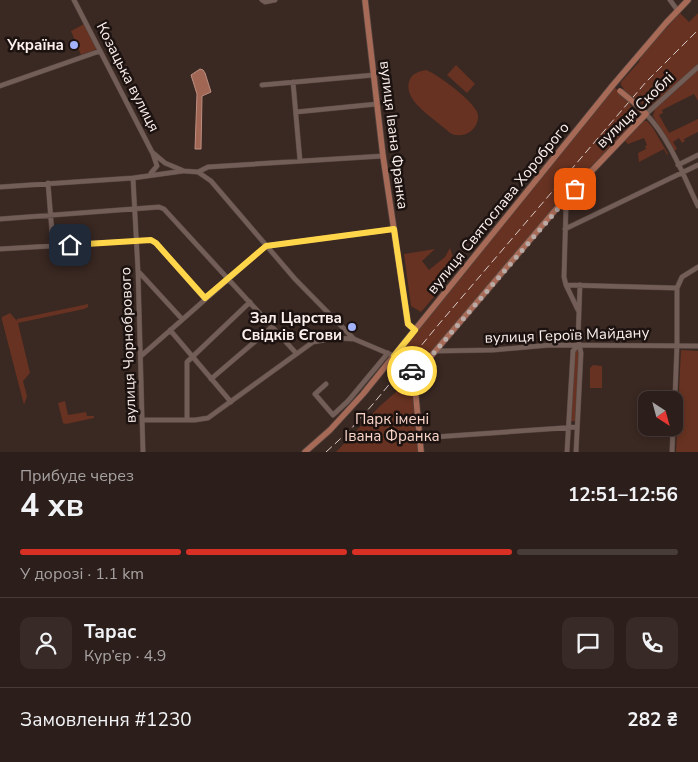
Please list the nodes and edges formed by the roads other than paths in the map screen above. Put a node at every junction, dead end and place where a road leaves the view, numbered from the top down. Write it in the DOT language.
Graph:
graph roads {
  1 [pos="74,0"];
  2 [pos="275,0"];
  3 [pos="365,0"];
  4 [pos="670,0"];
  5 [pos="688,0"];
  6 [pos="263,1"];
  7 [pos="678,11"];
  8 [pos="100,51"];
  9 [pos="696,68"];
  10 [pos="374,74"];
  11 [pos="698,77"];
  12 [pos="293,82"];
  13 [pos="613,84"];
  14 [pos="262,85"];
  15 [pos="0,86"];
  16 [pos="377,104"];
  17 [pos="296,112"];
  18 [pos="646,114"];
  19 [pos="152,152"];
  20 [pos="698,155"];
  21 [pos="383,156"];
  22 [pos="300,161"];
  23 [pos="165,163"];
  24 [pos="678,165"];
  25 [pos="698,165"];
  26 [pos="157,167"];
  27 [pos="184,171"];
  28 [pos="163,172"];
  29 [pos="198,172"];
  30 [pos="682,173"];
  31 [pos="150,174"];
  32 [pos="133,178"];
  33 [pos="48,183"];
  34 [pos="0,187"];
  35 [pos="563,201"];
  36 [pos="698,206"];
  37 [pos="135,209"];
  38 [pos="50,216"];
  39 [pos="0,219"];
  40 [pos="394,229"];
  41 [pos="565,229"];
  42 [pos="136,241"];
  43 [pos="53,246"];
  44 [pos="266,246"];
  45 [pos="0,249"];
  46 [pos="698,267"];
  47 [pos="138,271"];
  48 [pos="228,279"];
  49 [pos="566,285"];
  50 [pos="580,285"];
  51 [pos="677,288"];
  52 [pos="205,298"];
  53 [pos="250,302"];
  54 [pos="579,311"];
  55 [pos="182,319"];
  56 [pos="272,327"];
  57 [pos="170,330"];
  58 [pos="415,330"];
  59 [pos="354,339"];
  60 [pos="578,345"];
  61 [pos="677,345"];
  62 [pos="698,346"];
  63 [pos="188,351"];
  64 [pos="437,351"];
  65 [pos="296,353"];
  66 [pos="391,354"];
  67 [pos="141,356"];
  68 [pos="192,357"];
  69 [pos="187,362"];
  70 [pos="414,376"];
  71 [pos="211,379"];
  72 [pos="326,384"];
  73 [pos="675,391"];
  74 [pos="231,402"];
  75 [pos="143,420"];
  76 [pos="187,420"];
  77 [pos="569,427"];
  78 [pos="577,427"];
  79 [pos="673,436"];
  80 [pos="420,438"];
  81 [pos="143,452"];
  82 [pos="305,452"];
  83 [pos="421,452"];
  84 [pos="567,452"];
  85 [pos="576,452"];
  86 [pos="672,452"];
  1 -- 8 [label="street, Козацька вулиця"];
  2 -- 6 [label="street"];
  3 -- 10 [label="main road, вулиця Івана Франка"];
  4 -- 7 [label="street"];
  5 -- 7 [label="main road, вулиця Святослава Хороброго"];
  7 -- 13 [label="main road, вулиця Святослава Хороброго"];
  8 -- 15 [label="street"];
  8 -- 19 [label="street, Козацька вулиця"];
  9 -- 11 [label="street"];
  9 -- 18 [label="street, вулиця Скоблі"];
  10 -- 12 [label="street"];
  10 -- 16 [label="main road, вулиця Івана Франка"];
  12 -- 14 [label="street"];
  12 -- 17 [label="street"];
  13 -- 18 [label="main road, bridge"];
  13 -- 58 [label="main road, вулиця Святослава Хороброго"];
  16 -- 17 [label="street"];
  16 -- 21 [label="main road, вулиця Івана Франка"];
  17 -- 22 [label="street"];
  18 -- 24 [label="street"];
  18 -- 35 [label="main road, вулиця Скоблі"];
  19 -- 23 [label="street, Козацька вулиця"];
  19 -- 26 [label="street"];
  20 -- 24 [label="street"];
  21 -- 22 [label="street, Козацька вулиця"];
  21 -- 40 [label="main road, вулиця Івана Франка"];
  22 -- 29 [label="street, Козацька вулиця"];
  23 -- 26 [label="street"];
  23 -- 27 [label="street, Козацька вулиця"];
  23 -- 28 [label="street"];
  24 -- 30 [label="street"];
  25 -- 30 [label="street"];
  26 -- 28 [label="street"];
  26 -- 31 [label="street"];
  27 -- 28 [label="street"];
  27 -- 29 [label="street, Козацька вулиця"];
  28 -- 31 [label="street"];
  29 -- 44 [label="street"];
  30 -- 36 [label="street"];
  30 -- 41 [label="street"];
  31 -- 32 [label="street"];
  32 -- 33 [label="street"];
  32 -- 37 [label="street, вулиця Чорнобрового"];
  33 -- 34 [label="street"];
  33 -- 38 [label="street"];
  35 -- 41 [label="street"];
  35 -- 64 [label="main road, вулиця Скоблі"];
  37 -- 38 [label="street"];
  37 -- 42 [label="street, вулиця Чорнобрового"];
  37 -- 48 [label="street"];
  38 -- 39 [label="street"];
  38 -- 43 [label="street"];
  40 -- 44 [label="street"];
  40 -- 58 [label="main road, вулиця Івана Франка"];
  41 -- 49 [label="street"];
  42 -- 43 [label="street"];
  42 -- 47 [label="street, вулиця Чорнобрового"];
  42 -- 52 [label="street"];
  43 -- 45 [label="street"];
  44 -- 48 [label="street"];
  44 -- 59 [label="street"];
  46 -- 51 [label="street"];
  47 -- 55 [label="street"];
  47 -- 67 [label="street, вулиця Чорнобрового"];
  48 -- 52 [label="street"];
  48 -- 53 [label="street"];
  49 -- 50 [label="street"];
  49 -- 54 [label="street"];
  50 -- 51 [label="street"];
  50 -- 54 [label="street"];
  51 -- 61 [label="street"];
  52 -- 55 [label="street"];
  53 -- 56 [label="street"];
  53 -- 68 [label="street"];
  54 -- 60 [label="street"];
  55 -- 57 [label="street"];
  56 -- 65 [label="street"];
  56 -- 71 [label="street"];
  57 -- 63 [label="street"];
  57 -- 67 [label="street"];
  58 -- 66 [label="main road, вулиця Святослава Хороброго"];
  59 -- 65 [label="street"];
  59 -- 66 [label="street"];
  60 -- 61 [label="street, вулиця Героїв Майдану"];
  60 -- 64 [label="street, вулиця Героїв Майдану"];
  60 -- 77 [label="street"];
  60 -- 78 [label="street"];
  61 -- 62 [label="street, вулиця Героїв Майдану"];
  61 -- 73 [label="street"];
  63 -- 68 [label="street"];
  63 -- 69 [label="street"];
  64 -- 70 [label="main road, вулиця Скоблі"];
  65 -- 74 [label="street"];
  66 -- 70 [label="main road"];
  66 -- 72 [label="street"];
  66 -- 82 [label="main road, вулиця Святослава Хороброго"];
  67 -- 75 [label="street, вулиця Чорнобрового"];
  68 -- 69 [label="street"];
  68 -- 71 [label="street"];
  69 -- 76 [label="street"];
  70 -- 80 [label="main road"];
  71 -- 74 [label="street"];
  74 -- 76 [label="street"];
  75 -- 76 [label="street"];
  75 -- 81 [label="street, вулиця Чорнобрового"];
  77 -- 78 [label="street"];
  77 -- 80 [label="street"];
  77 -- 84 [label="street"];
  78 -- 85 [label="street"];
  79 -- 86 [label="street"];
  80 -- 83 [label="main road"];
}
